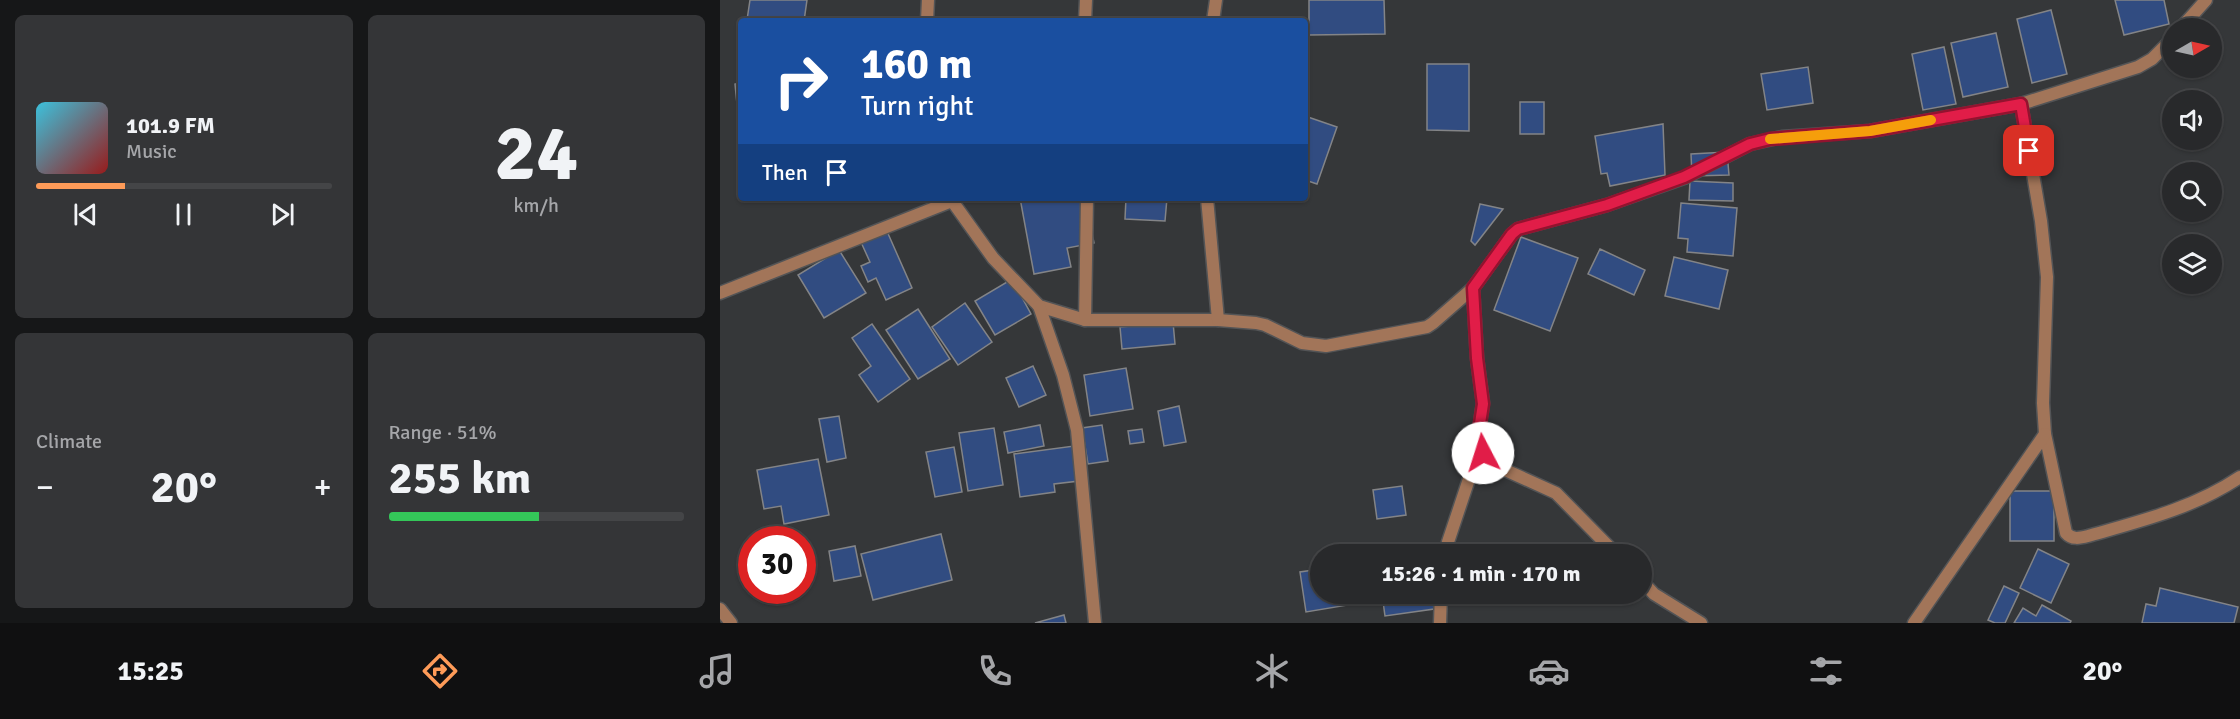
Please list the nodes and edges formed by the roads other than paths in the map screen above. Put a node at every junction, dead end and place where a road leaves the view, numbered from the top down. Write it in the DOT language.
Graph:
graph roads {
  1 [pos="928,0"];
  2 [pos="1086,0"];
  3 [pos="1216,0"];
  4 [pos="2205,0"];
  5 [pos="927,18"];
  6 [pos="1085,18"];
  7 [pos="1213,18"];
  8 [pos="2190,18"];
  9 [pos="2162,49"];
  10 [pos="2021,104"];
  11 [pos="946,201"];
  12 [pos="952,201"];
  13 [pos="1087,201"];
  14 [pos="1208,201"];
  15 [pos="1473,288"];
  16 [pos="720,293"];
  17 [pos="1040,306"];
  18 [pos="1218,320"];
  19 [pos="1085,321"];
  20 [pos="2045,434"];
  21 [pos="1480,446"];
  22 [pos="2240,477"];
  23 [pos="1448,544"];
  24 [pos="1606,544"];
  25 [pos="1652,592"];
  26 [pos="1439,604"];
  27 [pos="720,609"];
  28 [pos="1436,620"];
  29 [pos="731,623"];
  30 [pos="1095,623"];
  31 [pos="1701,623"];
  32 [pos="1914,623"];
  1 -- 5 [label="street"];
  2 -- 6 [label="street"];
  3 -- 7 [label="street"];
  4 -- 8 [label="street"];
  9 -- 10 [label="street"];
  10 -- 15 [label="street"];
  10 -- 20 [label="street"];
  11 -- 16 [label="street"];
  12 -- 17 [label="street"];
  13 -- 19 [label="street"];
  14 -- 18 [label="street"];
  15 -- 18 [label="street"];
  15 -- 21 [label="street"];
  17 -- 19 [label="street"];
  17 -- 30 [label="street"];
  18 -- 19 [label="street"];
  20 -- 22 [label="street"];
  20 -- 32 [label="street"];
  21 -- 23 [label="street"];
  21 -- 24 [label="street"];
  25 -- 31 [label="street"];
  26 -- 28 [label="street"];
  27 -- 29 [label="street"];
}
